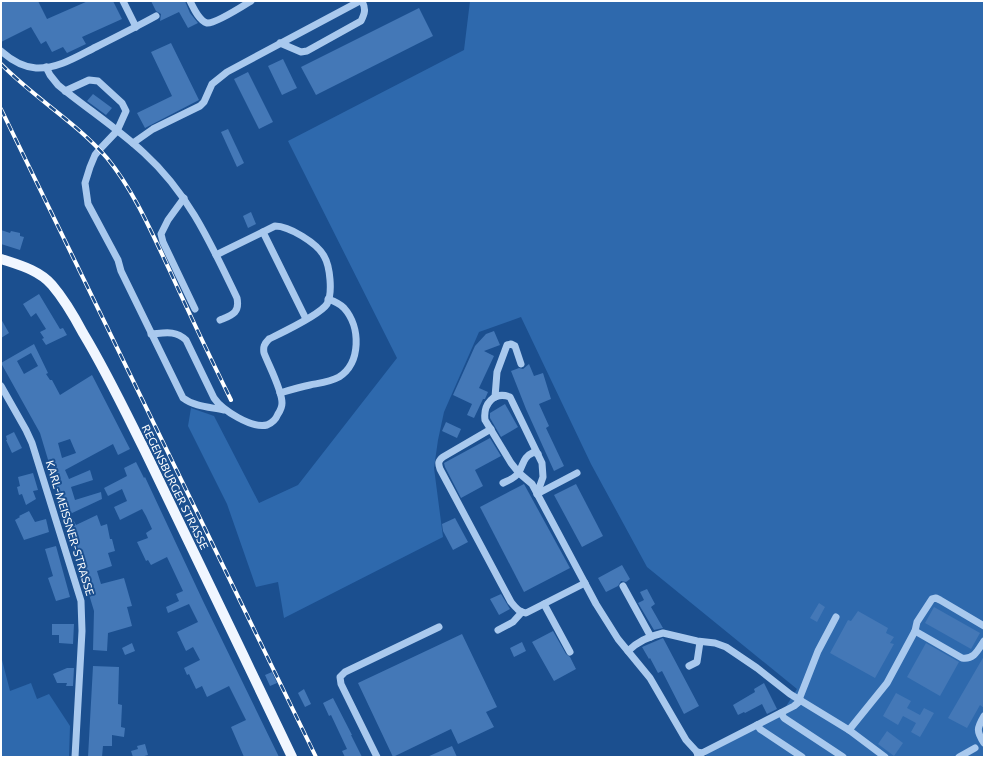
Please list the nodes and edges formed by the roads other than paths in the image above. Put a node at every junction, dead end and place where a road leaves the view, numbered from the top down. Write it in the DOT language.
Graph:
graph roads {
  1 [pos="123,1"];
  2 [pos="190,1"];
  3 [pos="251,1"];
  4 [pos="361,1"];
  5 [pos="156,16"];
  6 [pos="136,27"];
  7 [pos="280,43"];
  8 [pos="1,50"];
  9 [pos="46,67"];
  10 [pos="65,91"];
  11 [pos="117,131"];
  12 [pos="133,143"];
  13 [pos="184,198"];
  14 [pos="263,232"];
  15 [pos="216,255"];
  16 [pos="1,259"];
  17 [pos="328,299"];
  18 [pos="195,309"];
  19 [pos="306,319"];
  20 [pos="220,320"];
  21 [pos="151,334"];
  22 [pos="521,364"];
  23 [pos="1,386"];
  24 [pos="280,392"];
  25 [pos="495,397"];
  26 [pos="224,410"];
  27 [pos="491,430"];
  28 [pos="538,454"];
  29 [pos="518,473"];
  30 [pos="576,473"];
  31 [pos="503,484"];
  32 [pos="537,494"];
  33 [pos="585,583"];
  34 [pos="623,586"];
  35 [pos="544,604"];
  36 [pos="522,612"];
  37 [pos="836,617"];
  38 [pos="984,626"];
  39 [pos="439,627"];
  40 [pos="498,630"];
  41 [pos="915,631"];
  42 [pos="651,637"];
  43 [pos="984,641"];
  44 [pos="700,642"];
  45 [pos="628,651"];
  46 [pos="570,652"];
  47 [pos="689,666"];
  48 [pos="800,701"];
  49 [pos="781,713"];
  50 [pos="984,716"];
  51 [pos="757,725"];
  52 [pos="849,730"];
  53 [pos="984,743"];
  54 [pos="975,748"];
  55 [pos="698,754"];
  56 [pos="75,757"];
  57 [pos="292,757"];
  58 [pos="377,757"];
  59 [pos="802,757"];
  60 [pos="843,757"];
  61 [pos="885,757"];
  62 [pos="959,757"];
  1 -- 6 [label="street"];
  2 -- 3 [label="street"];
  4 -- 7 [label="street"];
  4 -- 7 [label="street"];
  5 -- 6 [label="street"];
  6 -- 9 [label="street"];
  7 -- 12 [label="street"];
  8 -- 9 [label="street"];
  9 -- 10 [label="street"];
  10 -- 11 [label="street"];
  10 -- 11 [label="street"];
  11 -- 12 [label="street"];
  11 -- 21 [label="street"];
  12 -- 13 [label="street"];
  13 -- 15 [label="street"];
  13 -- 18 [label="street"];
  14 -- 15 [label="street"];
  14 -- 17 [label="street"];
  14 -- 19 [label="street"];
  15 -- 20 [label="street"];
  16 -- 57 [label="main road, REGENSBURGER STRASSE"];
  17 -- 19 [label="street"];
  17 -- 24 [label="street"];
  19 -- 24 [label="street"];
  21 -- 26 [label="street"];
  21 -- 26 [label="street"];
  22 -- 25 [label="street"];
  23 -- 56 [label="street, KARL-MEISSNER-STRASSE"];
  24 -- 26 [label="street"];
  25 -- 27 [label="street"];
  25 -- 28 [label="street"];
  27 -- 29 [label="street"];
  27 -- 36 [label="street"];
  28 -- 29 [label="street"];
  28 -- 32 [label="street"];
  29 -- 31 [label="street"];
  29 -- 32 [label="street"];
  30 -- 32 [label="street"];
  32 -- 33 [label="street"];
  33 -- 35 [label="street"];
  33 -- 45 [label="street"];
  34 -- 42 [label="street"];
  35 -- 36 [label="street"];
  35 -- 46 [label="street"];
  36 -- 40 [label="street"];
  37 -- 48 [label="street"];
  38 -- 41 [label="street"];
  39 -- 58 [label="street"];
  41 -- 43 [label="street"];
  41 -- 52 [label="street"];
  42 -- 44 [label="street"];
  42 -- 45 [label="street"];
  44 -- 47 [label="street"];
  44 -- 48 [label="street"];
  45 -- 55 [label="street"];
  48 -- 49 [label="street"];
  48 -- 52 [label="street"];
  49 -- 51 [label="street"];
  49 -- 60 [label="street"];
  50 -- 53 [label="street"];
  51 -- 55 [label="street"];
  51 -- 59 [label="street"];
  52 -- 61 [label="street"];
  54 -- 62 [label="street"];
}
